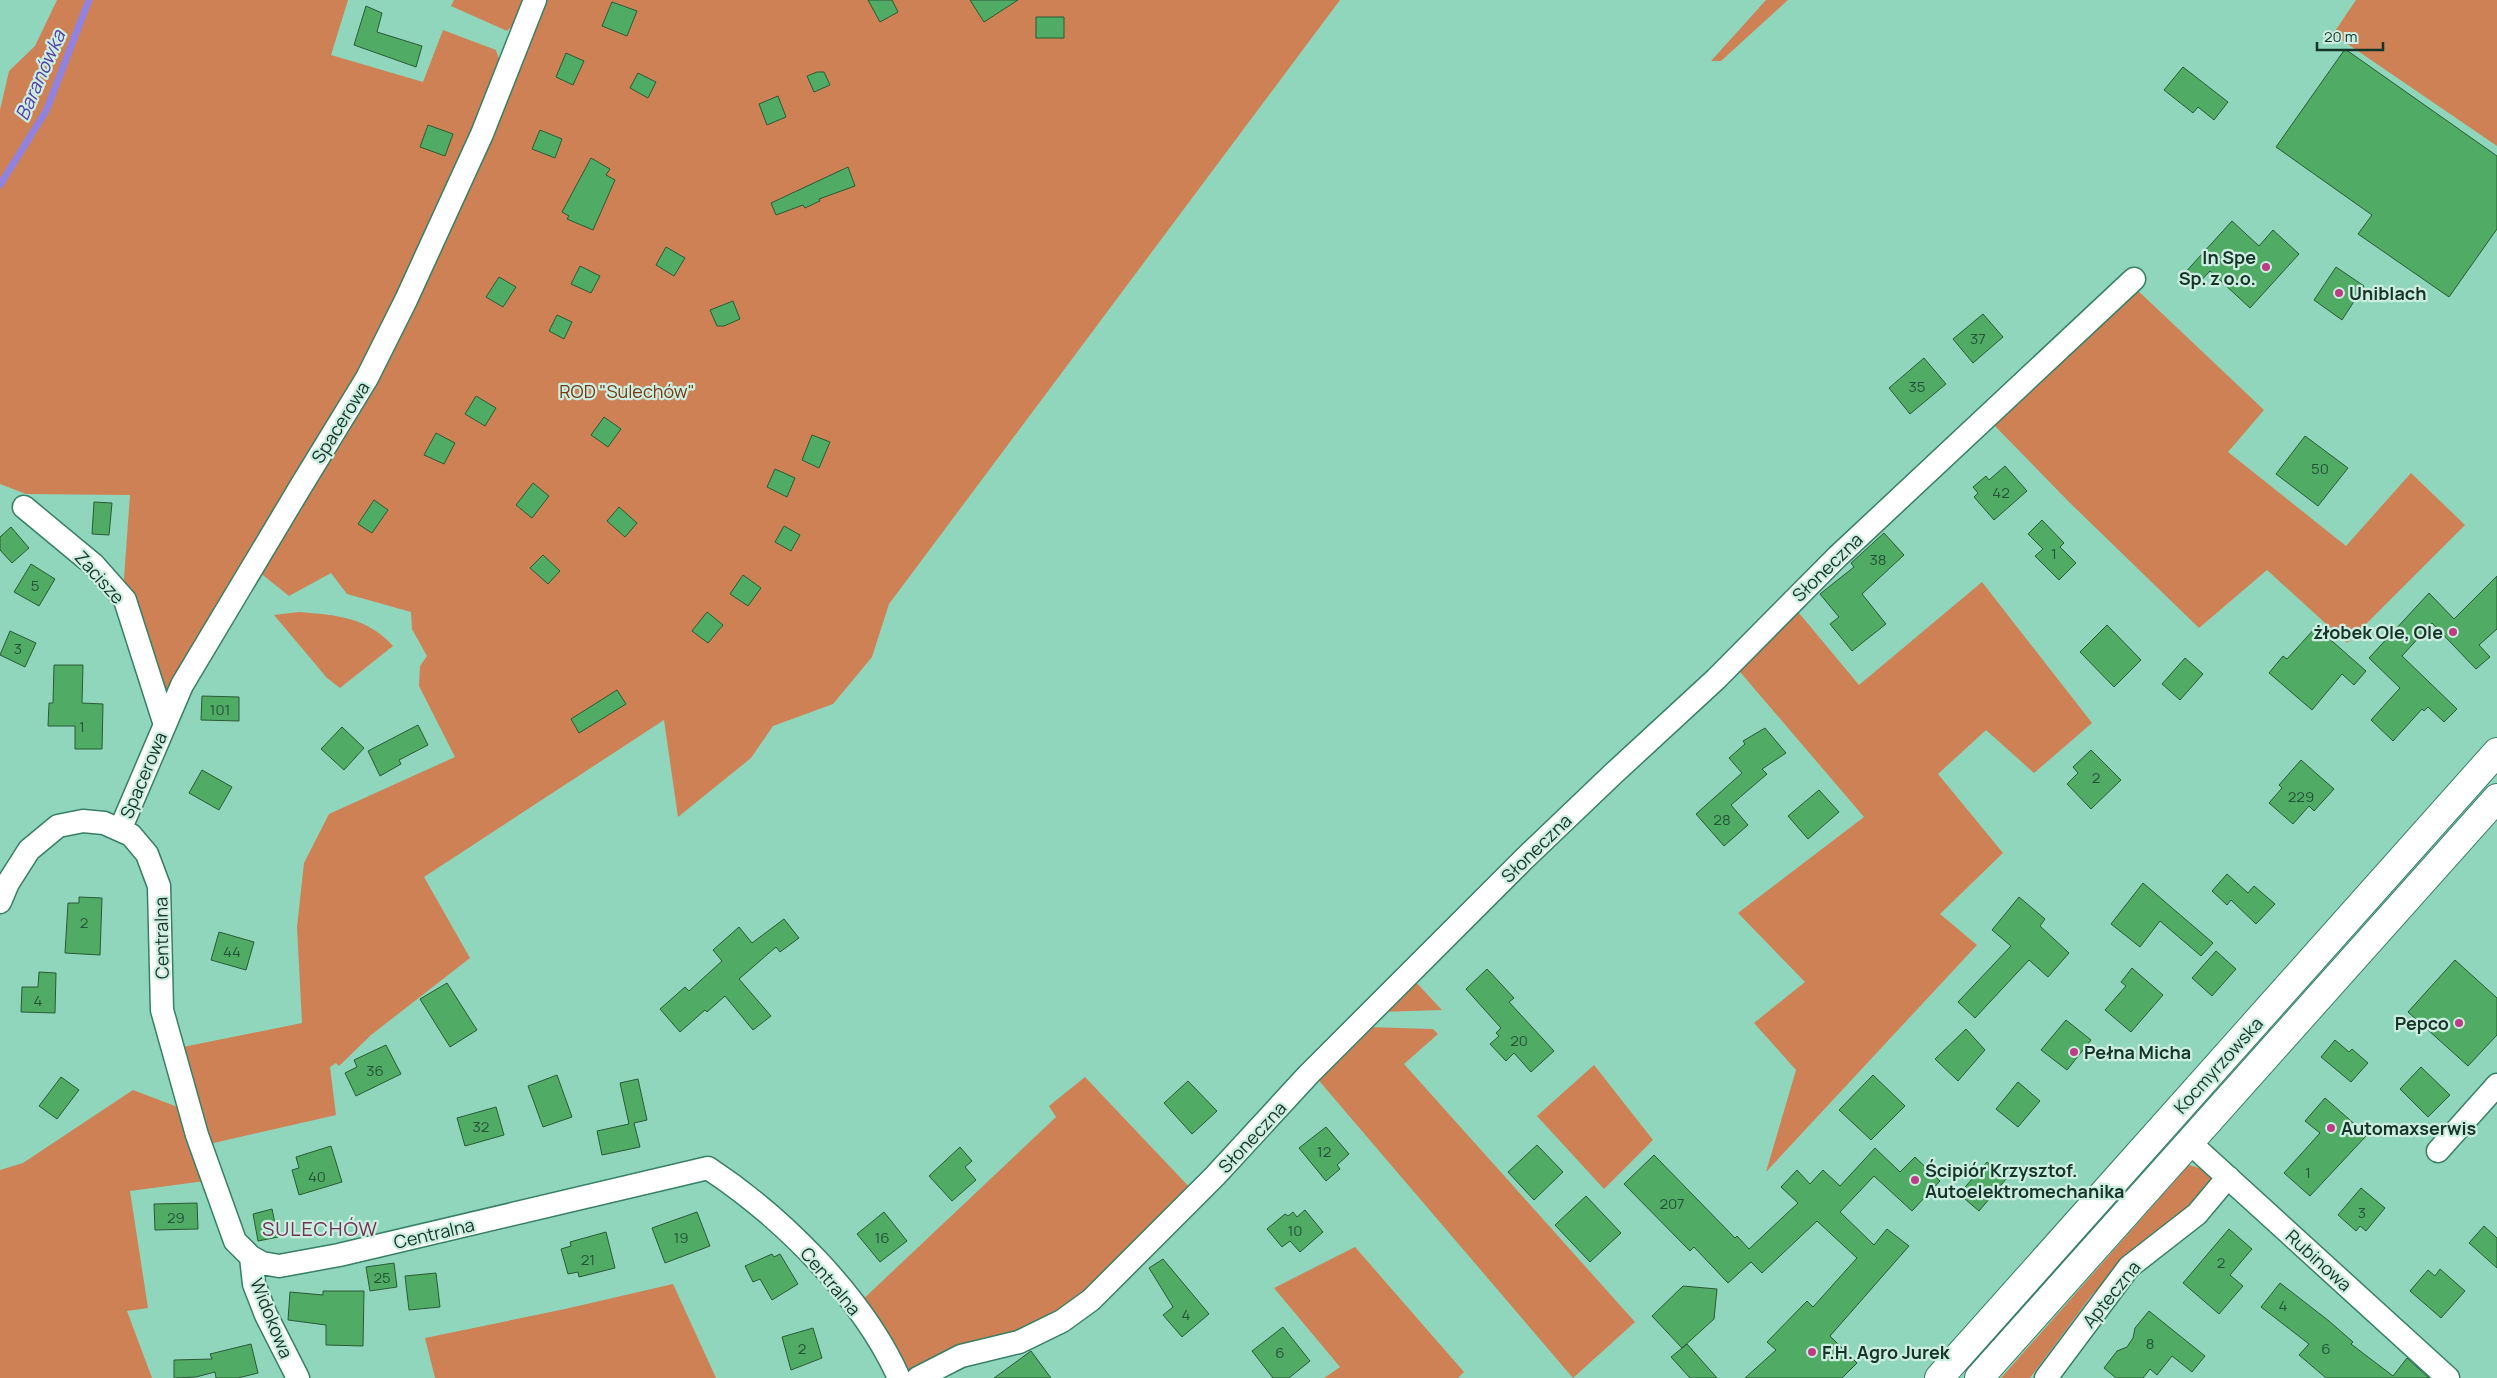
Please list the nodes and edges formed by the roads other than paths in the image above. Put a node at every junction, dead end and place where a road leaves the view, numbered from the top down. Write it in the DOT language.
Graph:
graph roads {
  1 [pos="534,0"];
  2 [pos="2134,279"];
  3 [pos="24,507"];
  4 [pos="165,725"];
  5 [pos="2497,752"];
  6 [pos="2497,798"];
  7 [pos="120,830"];
  8 [pos="0,902"];
  9 [pos="2497,1085"];
  10 [pos="2189,1142"];
  11 [pos="2438,1151"];
  12 [pos="2228,1177"];
  13 [pos="250,1257"];
  14 [pos="298,1378"];
  15 [pos="899,1378"];
  16 [pos="918,1378"];
  17 [pos="1939,1378"];
  18 [pos="1979,1378"];
  19 [pos="2046,1378"];
  20 [pos="2448,1378"];
  1 -- 4 [label="street, Spacerowa"];
  2 -- 16 [label="street, Słoneczna"];
  3 -- 4 [label="street, Zacisze"];
  4 -- 7 [label="street, Spacerowa"];
  5 -- 17 [label="main road, Kocmyrzowska"];
  6 -- 10 [label="main road, Kocmyrzowska"];
  7 -- 8 [label="street, Centralna"];
  7 -- 13 [label="street, Centralna"];
  9 -- 11 [label="street"];
  10 -- 12 [label="street, Rubinowa"];
  10 -- 18 [label="main road, Kocmyrzowska"];
  12 -- 19 [label="street, Apteczna"];
  12 -- 20 [label="street, Rubinowa"];
  13 -- 14 [label="street, Widokowa"];
  13 -- 15 [label="street, Centralna"];
}
